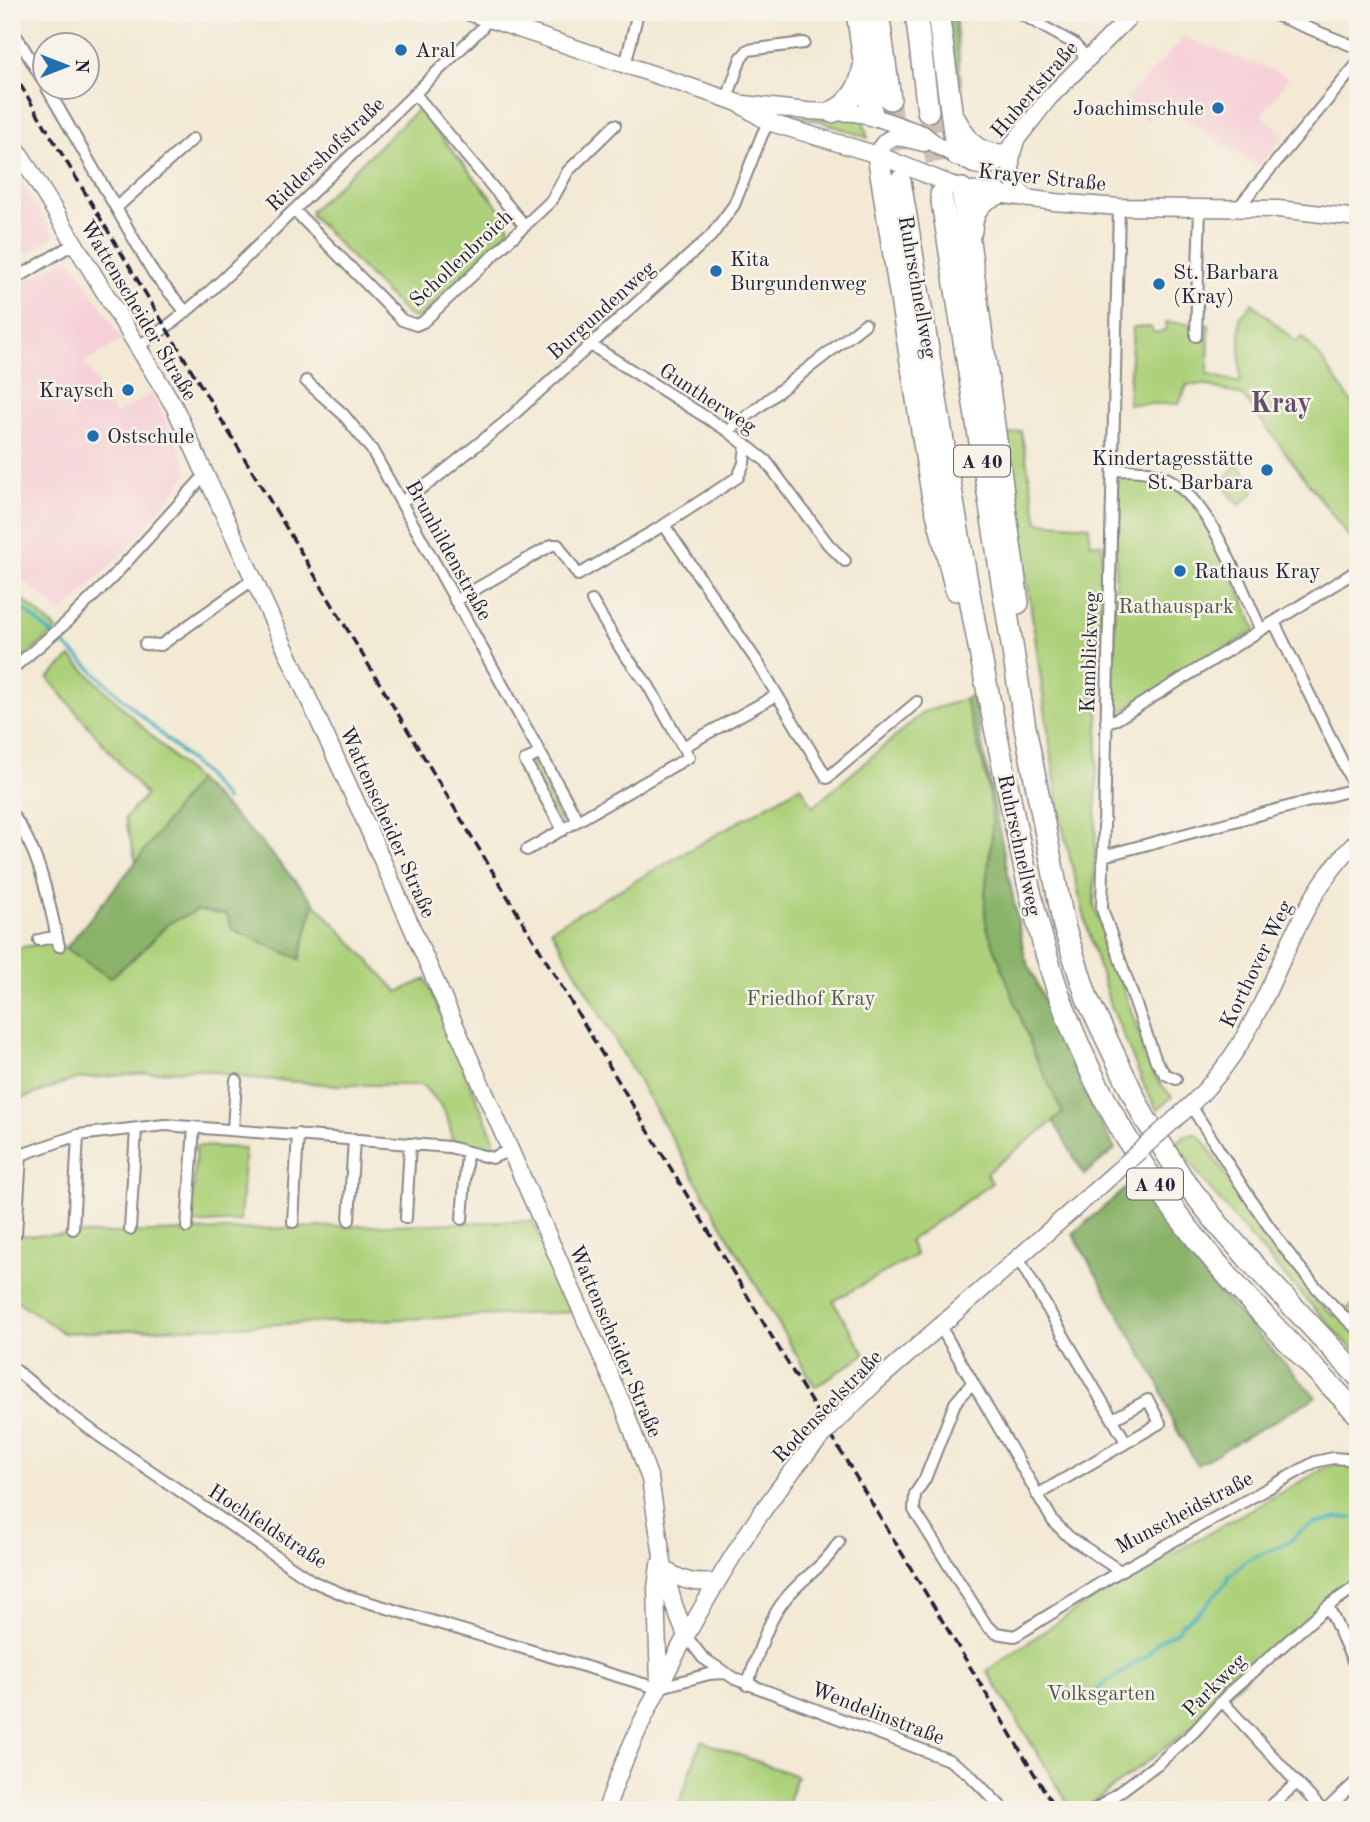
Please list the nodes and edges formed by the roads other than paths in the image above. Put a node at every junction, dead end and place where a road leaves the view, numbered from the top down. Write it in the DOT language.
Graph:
graph roads {
  1 [pos="468,12"];
  2 [pos="638,12"];
  3 [pos="857,12"];
  4 [pos="878,12"];
  5 [pos="916,12"];
  6 [pos="938,12"];
  7 [pos="1017,12"];
  8 [pos="1134,12"];
  9 [pos="1268,12"];
  10 [pos="488,19"];
  11 [pos="12,29"];
  12 [pos="804,43"];
  13 [pos="1358,48"];
  14 [pos="1087,58"];
  15 [pos="863,61"];
  16 [pos="32,63"];
  17 [pos="1358,63"];
  18 [pos="625,66"];
  19 [pos="415,94"];
  20 [pos="890,99"];
  21 [pos="732,101"];
  22 [pos="55,102"];
  23 [pos="778,108"];
  24 [pos="928,111"];
  25 [pos="832,112"];
  26 [pos="951,112"];
  27 [pos="872,116"];
  28 [pos="768,122"];
  29 [pos="615,125"];
  30 [pos="1019,135"];
  31 [pos="194,139"];
  32 [pos="12,141"];
  33 [pos="948,151"];
  34 [pos="878,155"];
  35 [pos="1003,155"];
  36 [pos="924,172"];
  37 [pos="900,181"];
  38 [pos="962,189"];
  39 [pos="998,194"];
  40 [pos="941,195"];
  41 [pos="1028,199"];
  42 [pos="1119,207"];
  43 [pos="116,208"];
  44 [pos="1200,208"];
  45 [pos="1237,209"];
  46 [pos="294,210"];
  47 [pos="1358,218"];
  48 [pos="525,226"];
  49 [pos="75,243"];
  50 [pos="970,251"];
  51 [pos="12,281"];
  52 [pos="187,312"];
  53 [pos="865,324"];
  54 [pos="1196,336"];
  55 [pos="592,345"];
  56 [pos="139,346"];
  57 [pos="306,381"];
  58 [pos="728,431"];
  59 [pos="746,445"];
  60 [pos="1113,470"];
  61 [pos="205,475"];
  62 [pos="401,502"];
  63 [pos="664,525"];
  64 [pos="845,561"];
  65 [pos="1358,570"];
  66 [pos="254,579"];
  67 [pos="455,601"];
  68 [pos="592,601"];
  69 [pos="1274,622"];
  70 [pos="1261,630"];
  71 [pos="145,644"];
  72 [pos="981,659"];
  73 [pos="12,669"];
  74 [pos="777,695"];
  75 [pos="917,702"];
  76 [pos="1106,722"];
  77 [pos="1025,727"];
  78 [pos="683,747"];
  79 [pos="540,753"];
  80 [pos="1356,792"];
  81 [pos="12,814"];
  82 [pos="578,821"];
  83 [pos="563,830"];
  84 [pos="1358,840"];
  85 [pos="527,850"];
  86 [pos="1103,856"];
  87 [pos="39,940"];
  88 [pos="1175,1079"];
  89 [pos="236,1080"];
  90 [pos="1187,1109"];
  91 [pos="194,1127"];
  92 [pos="136,1129"];
  93 [pos="233,1130"];
  94 [pos="298,1134"];
  95 [pos="78,1135"];
  96 [pos="354,1139"];
  97 [pos="410,1144"];
  98 [pos="510,1150"];
  99 [pos="467,1152"];
  100 [pos="17,1156"];
  101 [pos="406,1218"];
  102 [pos="462,1219"];
  103 [pos="349,1220"];
  104 [pos="293,1222"];
  105 [pos="187,1227"];
  106 [pos="73,1229"];
  107 [pos="130,1229"];
  108 [pos="16,1233"];
  109 [pos="1018,1258"];
  110 [pos="940,1325"];
  111 [pos="1358,1330"];
  112 [pos="12,1367"];
  113 [pos="1358,1376"];
  114 [pos="972,1383"];
  115 [pos="1358,1414"];
  116 [pos="1113,1419"];
  117 [pos="1126,1442"];
  118 [pos="1358,1460"];
  119 [pos="1037,1495"];
  120 [pos="839,1542"];
  121 [pos="660,1549"];
  122 [pos="664,1569"];
  123 [pos="1120,1571"];
  124 [pos="715,1582"];
  125 [pos="1358,1585"];
  126 [pos="1328,1606"];
  127 [pos="686,1636"];
  128 [pos="1358,1672"];
  129 [pos="724,1673"];
  130 [pos="747,1685"];
  131 [pos="658,1686"];
  132 [pos="1222,1701"];
  133 [pos="1358,1780"];
  134 [pos="1297,1783"];
  135 [pos="606,1810"];
  136 [pos="1004,1810"];
  137 [pos="1095,1810"];
  138 [pos="1266,1810"];
  139 [pos="1324,1810"];
  1 -- 10 [label="main road, Krayer Straße"];
  2 -- 18 [label="street"];
  3 -- 15 [label="highway"];
  4 -- 20 [label="highway"];
  5 -- 24 [label="highway"];
  6 -- 26 [label="highway"];
  7 -- 14 [label="street"];
  8 -- 14 [label="main road, Hubertstraße"];
  9 -- 13 [label="street"];
  10 -- 18 [label="main road, Krayer Straße"];
  10 -- 19 [label="street, Riddershofstraße"];
  11 -- 16 [label="street"];
  12 -- 21 [label="street"];
  14 -- 30 [label="main road, Hubertstraße"];
  15 -- 25 [label="highway"];
  15 -- 27 [label="highway"];
  17 -- 45 [label="street"];
  18 -- 21 [label="main road, Krayer Straße"];
  19 -- 46 [label="street, Riddershofstraße"];
  19 -- 48 [label="street"];
  21 -- 23 [label="main road, Krayer Straße"];
  21 -- 28 [label="main road, Krayer Straße"];
  22 -- 43 [label="street"];
  23 -- 25 [label="main road, Krayer Straße"];
  23 -- 28 [label="street, Burgundenweg"];
  25 -- 27 [label="main road, Krayer Straße"];
  26 -- 33 [label="highway"];
  26 -- 35 [label="highway"];
  27 -- 33 [label="main road, Krayer Straße"];
  27 -- 34 [label="main road"];
  28 -- 34 [label="main road, Krayer Straße"];
  28 -- 55 [label="street, Burgundenweg"];
  29 -- 48 [label="street, Schollenbroich"];
  30 -- 35 [label="main road, Hubertstraße"];
  30 -- 41 [label="main road"];
  31 -- 43 [label="street"];
  32 -- 49 [label="main road, Wattenscheider Straße"];
  33 -- 34 [label="main road"];
  33 -- 35 [label="main road, Hubertstraße"];
  33 -- 36 [label="main road"];
  33 -- 38 [label="main road"];
  34 -- 36 [label="main road, Krayer Straße"];
  34 -- 72 [label="highway"];
  36 -- 38 [label="main road, Krayer Straße"];
  37 -- 72 [label="highway, Ruhrschnellweg / A 40"];
  38 -- 39 [label="main road, Krayer Straße"];
  38 -- 50 [label="highway"];
  39 -- 41 [label="main road, Krayer Straße"];
  39 -- 50 [label="highway"];
  40 -- 77 [label="highway, Ruhrschnellweg / A 40"];
  41 -- 42 [label="main road, Krayer Straße"];
  42 -- 44 [label="main road, Krayer Straße"];
  42 -- 60 [label="street, Kamblickweg"];
  43 -- 52 [label="street"];
  44 -- 45 [label="main road, Krayer Straße"];
  44 -- 54 [label="street"];
  45 -- 47 [label="main road, Krayer Straße"];
  46 -- 48 [label="street, Schollenbroich"];
  46 -- 52 [label="street, Riddershofstraße"];
  49 -- 51 [label="street"];
  49 -- 56 [label="main road, Wattenscheider Straße"];
  50 -- 77 [label="highway"];
  52 -- 56 [label="street, Riddershofstraße"];
  53 -- 58 [label="street"];
  55 -- 58 [label="street, Guntherweg"];
  55 -- 62 [label="street, Burgundenweg"];
  56 -- 61 [label="main road, Wattenscheider Straße"];
  57 -- 62 [label="street, Brunhildenstraße"];
  58 -- 59 [label="street, Guntherweg"];
  59 -- 63 [label="street"];
  59 -- 64 [label="street, Guntherweg"];
  60 -- 70 [label="street"];
  60 -- 76 [label="street, Kamblickweg"];
  61 -- 66 [label="main road, Wattenscheider Straße"];
  61 -- 73 [label="street"];
  62 -- 67 [label="street, Brunhildenstraße"];
  63 -- 67 [label="street"];
  63 -- 74 [label="street"];
  65 -- 69 [label="street"];
  66 -- 71 [label="street"];
  66 -- 98 [label="main road, Wattenscheider Straße"];
  67 -- 79 [label="street, Brunhildenstraße"];
  68 -- 78 [label="street"];
  69 -- 70 [label="street"];
  69 -- 80 [label="street"];
  70 -- 76 [label="street"];
  72 -- 115 [label="highway, Ruhrschnellweg / A 40"];
  74 -- 75 [label="street"];
  74 -- 78 [label="street"];
  76 -- 86 [label="street, Kamblickweg"];
  77 -- 113 [label="highway, Ruhrschnellweg / A 40"];
  78 -- 82 [label="street"];
  79 -- 82 [label="street, Brunhildenstraße"];
  79 -- 83 [label="street"];
  80 -- 86 [label="street"];
  81 -- 87 [label="street"];
  82 -- 83 [label="street"];
  83 -- 85 [label="street"];
  84 -- 90 [label="main road, Korthover Weg"];
  86 -- 88 [label="street, Kamblickweg"];
  89 -- 93 [label="street"];
  90 -- 109 [label="main road, Rodenseelstraße, bridge"];
  90 -- 111 [label="street"];
  91 -- 92 [label="street"];
  91 -- 93 [label="street"];
  91 -- 105 [label="street"];
  92 -- 95 [label="street"];
  92 -- 107 [label="street"];
  93 -- 94 [label="street"];
  94 -- 96 [label="street"];
  94 -- 104 [label="street"];
  95 -- 100 [label="street"];
  95 -- 106 [label="street"];
  96 -- 97 [label="street"];
  96 -- 103 [label="street"];
  97 -- 99 [label="street"];
  97 -- 101 [label="street"];
  98 -- 99 [label="street"];
  98 -- 121 [label="main road, Wattenscheider Straße"];
  99 -- 102 [label="street"];
  100 -- 108 [label="street"];
  109 -- 110 [label="main road, Rodenseelstraße"];
  109 -- 116 [label="street"];
  110 -- 114 [label="street, Munscheidstraße"];
  110 -- 124 [label="main road, Rodenseelstraße, bridge"];
  112 -- 131 [label="street, Hochfeldstraße"];
  114 -- 119 [label="street, Munscheidstraße"];
  114 -- 123 [label="street"];
  116 -- 117 [label="street"];
  116 -- 117 [label="street"];
  117 -- 119 [label="street"];
  118 -- 123 [label="street, Munscheidstraße"];
  119 -- 123 [label="street, Munscheidstraße"];
  120 -- 130 [label="street"];
  121 -- 122 [label="main road, Wattenscheider Straße"];
  121 -- 131 [label="main road, Wattenscheider Straße"];
  122 -- 124 [label="main road"];
  122 -- 127 [label="main road, Wattenscheider Straße"];
  124 -- 127 [label="main road, Rodenseelstraße"];
  125 -- 126 [label="street, Parkweg"];
  126 -- 128 [label="street"];
  126 -- 132 [label="street, Parkweg"];
  127 -- 129 [label="street, Wendelinstraße"];
  127 -- 131 [label="main road, Rodenseelstraße"];
  129 -- 130 [label="street, Wendelinstraße"];
  129 -- 131 [label="street"];
  130 -- 136 [label="street, Wendelinstraße"];
  131 -- 135 [label="main road, Rodenseelstraße"];
  132 -- 134 [label="street"];
  132 -- 137 [label="street, Parkweg"];
  133 -- 139 [label="street"];
  134 -- 138 [label="street"];
  134 -- 139 [label="street"];
}
